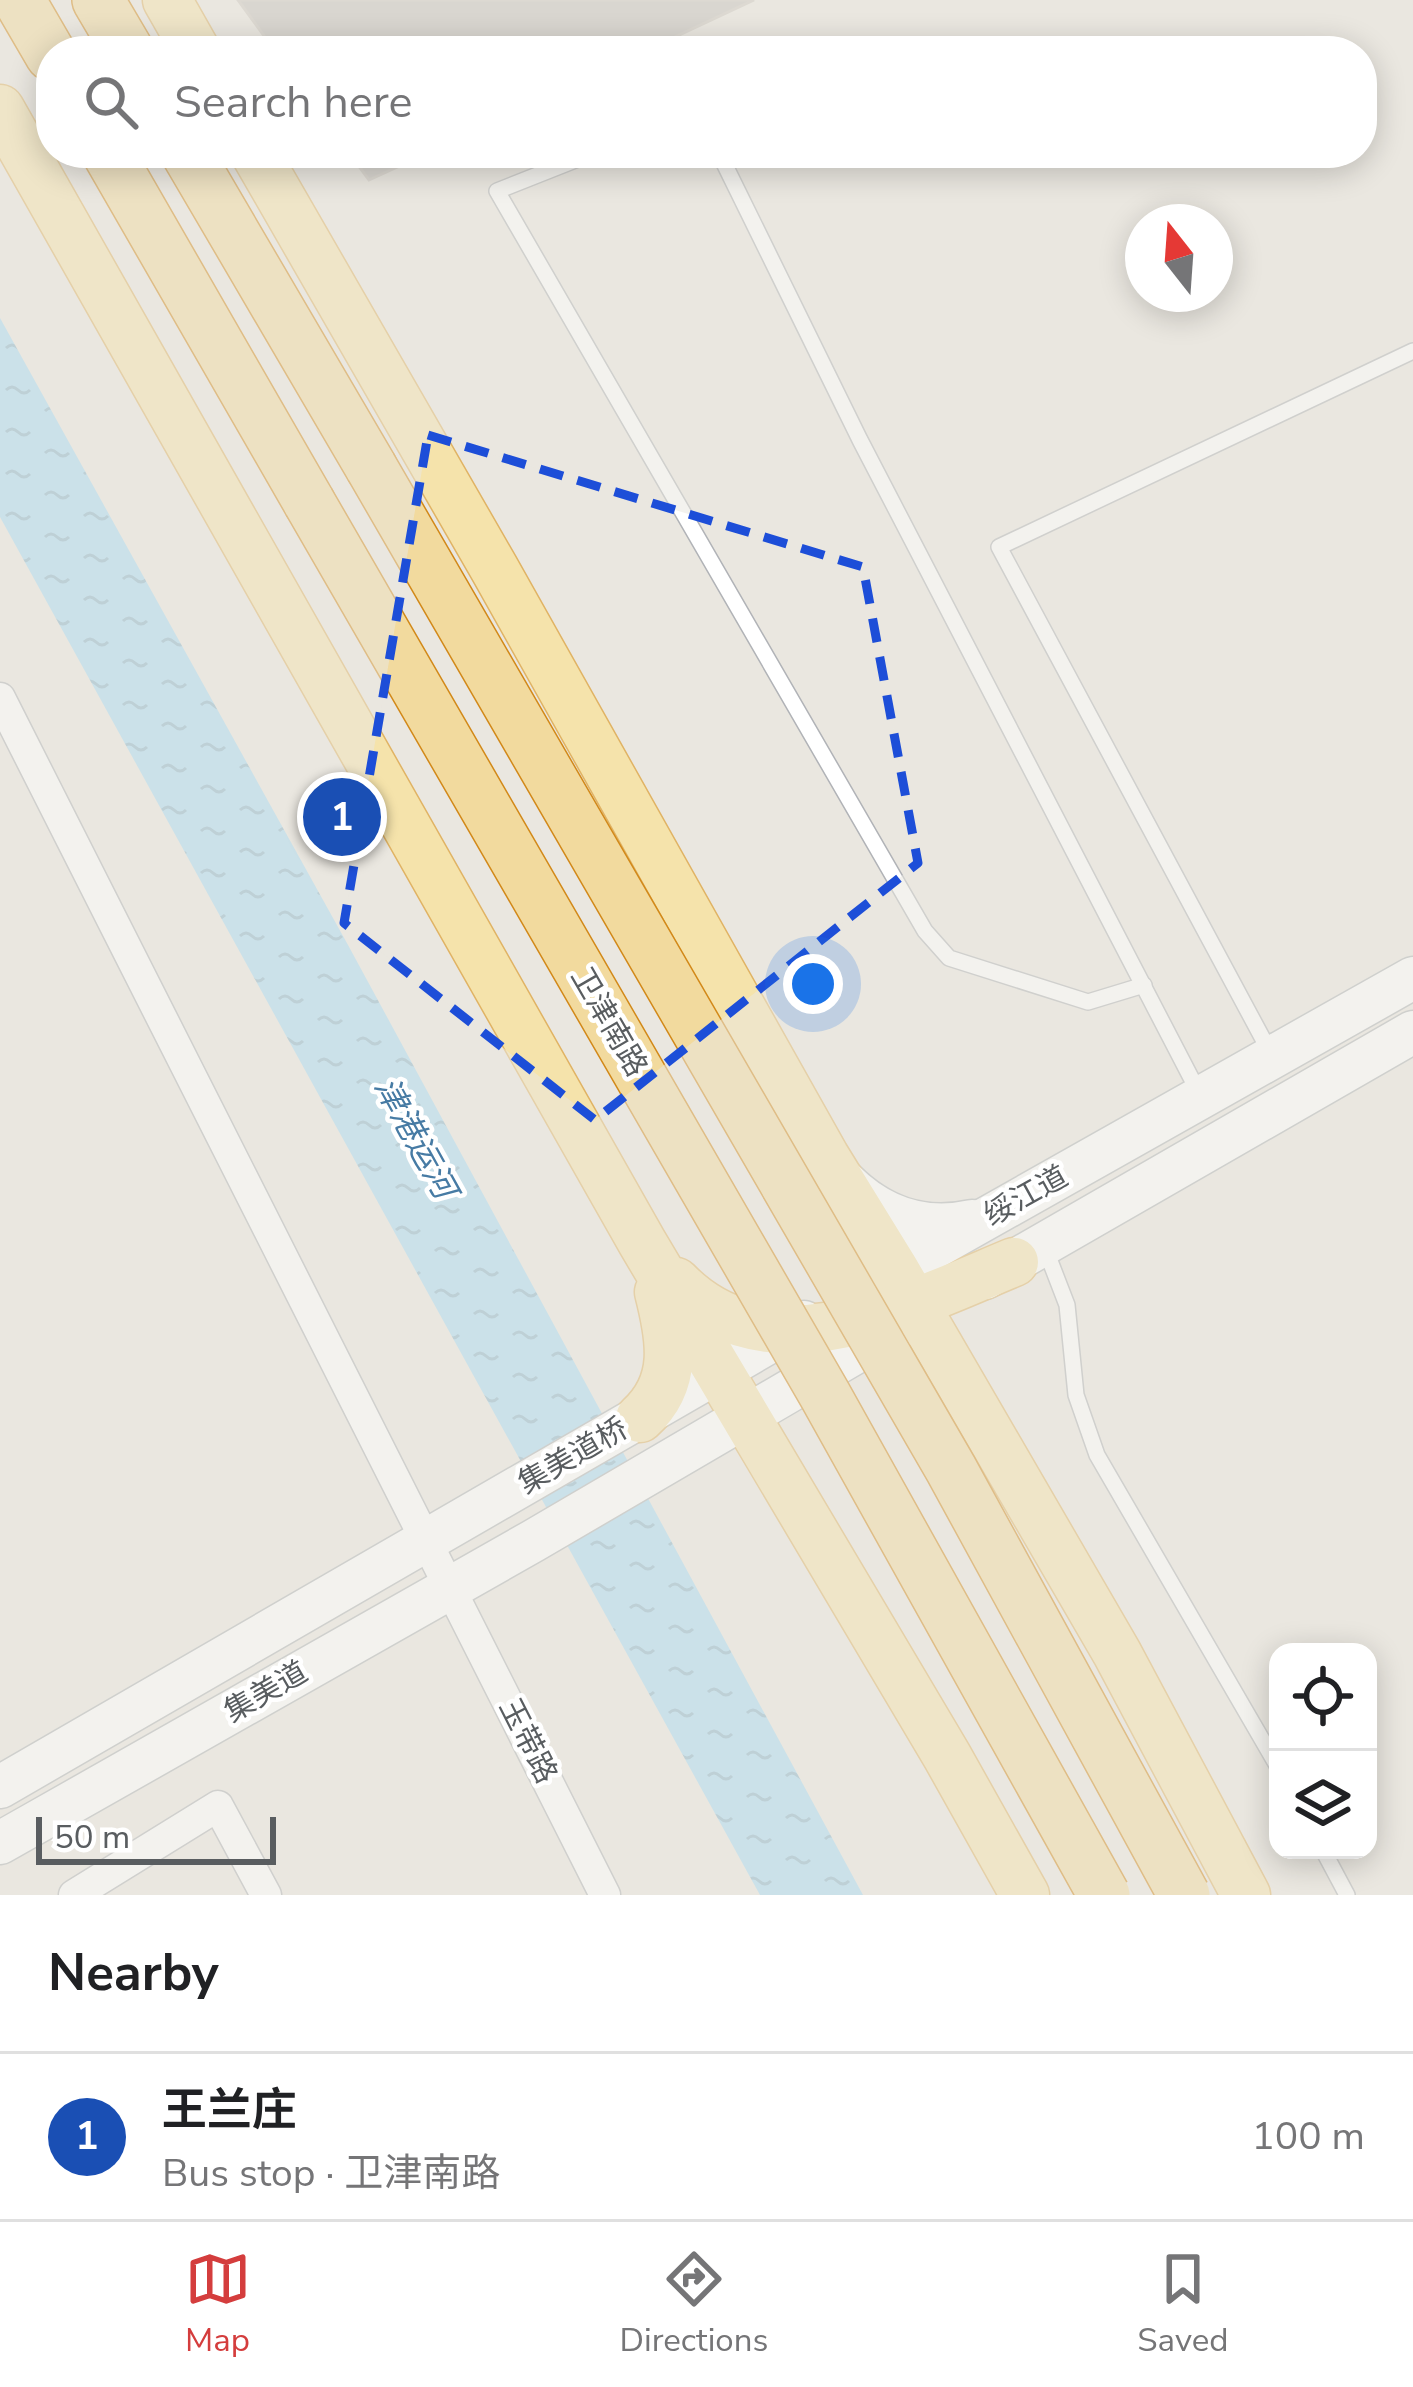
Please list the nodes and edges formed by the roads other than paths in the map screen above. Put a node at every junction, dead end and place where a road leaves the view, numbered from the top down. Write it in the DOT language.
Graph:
graph roads {
  1 [pos="19,0"];
  2 [pos="98,0"];
  3 [pos="167,0"];
  4 [pos="40,36"];
  5 [pos="119,36"];
  6 [pos="187,36"];
  7 [pos="0,109"];
  8 [pos="117,168"];
  9 [pos="197,168"];
  10 [pos="264,168"];
  11 [pos="555,168"];
  12 [pos="726,168"];
  13 [pos="1413,351"];
  14 [pos="0,698"];
  15 [pos="1413,978"];
  16 [pos="1144,985"];
  17 [pos="1413,1032"];
  18 [pos="1273,1057"];
  19 [pos="1201,1098"];
  20 [pos="825,1157"];
  21 [pos="991,1216"];
  22 [pos="642,1242"];
  23 [pos="1029,1254"];
  24 [pos="909,1295"];
  25 [pos="791,1329"];
  26 [pos="732,1395"];
  27 [pos="640,1418"];
  28 [pos="505,1495"];
  29 [pos="427,1541"];
  30 [pos="533,1541"];
  31 [pos="451,1587"];
  32 [pos="1269,1752"];
  33 [pos="0,1787"];
  34 [pos="0,1843"];
  35 [pos="1328,1859"];
  36 [pos="74,1895"];
  37 [pos="266,1895"];
  38 [pos="605,1895"];
  39 [pos="1025,1895"];
  40 [pos="1104,1895"];
  41 [pos="1184,1895"];
  42 [pos="1246,1895"];
  43 [pos="1347,1895"];
  1 -- 4 [label="highway"];
  2 -- 5 [label="highway"];
  3 -- 6 [label="main road"];
  7 -- 22 [label="main road"];
  8 -- 40 [label="highway, 卫津南路, bridge"];
  9 -- 41 [label="highway, bridge"];
  10 -- 20 [label="main road"];
  11 -- 16 [label="lane"];
  12 -- 16 [label="lane"];
  13 -- 18 [label="lane"];
  14 -- 29 [label="street, 玉带路"];
  15 -- 18 [label="main road, 绥江道"];
  16 -- 19 [label="lane"];
  17 -- 23 [label="main road, 绥江道"];
  18 -- 19 [label="main road, 绥江道"];
  19 -- 21 [label="main road, 绥江道"];
  20 -- 21 [label="main road"];
  20 -- 24 [label="main road"];
  20 -- 25 [label="main road"];
  21 -- 24 [label="main road, 绥江道"];
  22 -- 25 [label="main road"];
  22 -- 26 [label="main road"];
  22 -- 27 [label="main road"];
  23 -- 24 [label="main road"];
  23 -- 32 [label="lane"];
  24 -- 25 [label="main road"];
  24 -- 26 [label="main road, 绥江道"];
  24 -- 42 [label="main road"];
  25 -- 26 [label="main road, 绥江道"];
  26 -- 27 [label="main road, 绥江道"];
  26 -- 30 [label="main road, 集美道桥"];
  26 -- 39 [label="main road"];
  27 -- 28 [label="main road, 集美道桥"];
  28 -- 29 [label="main road, 集美道"];
  29 -- 31 [label="street, 玉带路"];
  29 -- 33 [label="main road, 集美道"];
  30 -- 31 [label="main road, 集美道"];
  31 -- 34 [label="main road, 集美道"];
  31 -- 38 [label="street, 玉带路"];
  35 -- 43 [label="lane"];
  36 -- 37 [label="street"];
}
